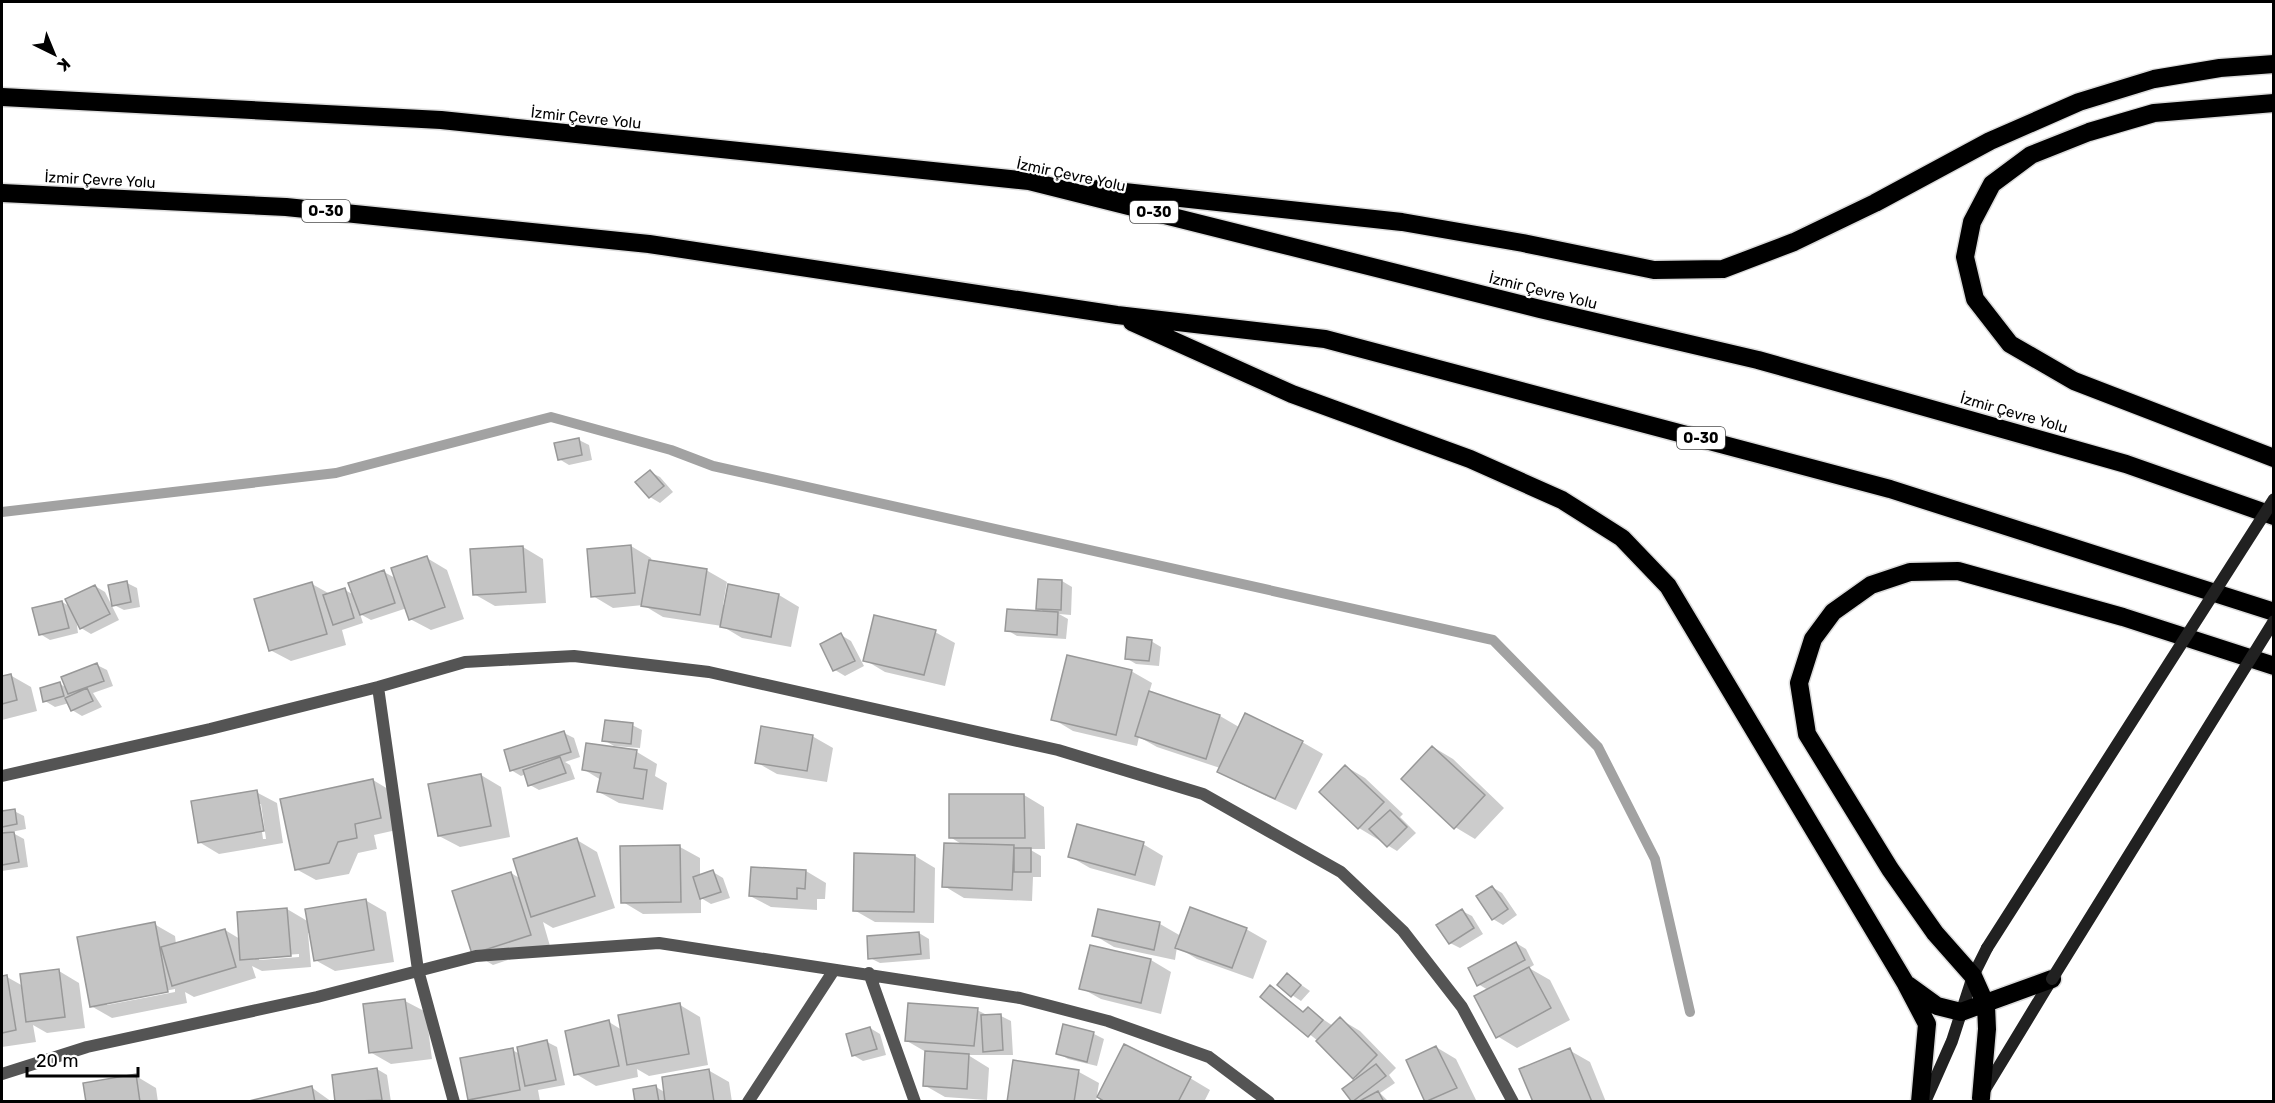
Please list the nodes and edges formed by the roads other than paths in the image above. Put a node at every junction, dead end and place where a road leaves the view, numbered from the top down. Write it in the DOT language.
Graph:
graph roads {
  1 [pos="2274,64"];
  2 [pos="2,97"];
  3 [pos="2274,103"];
  4 [pos="1029,181"];
  5 [pos="2,193"];
  6 [pos="1117,315"];
  7 [pos="2274,458"];
  8 [pos="2274,499"];
  9 [pos="2274,516"];
  10 [pos="2274,612"];
  11 [pos="2274,621"];
  12 [pos="2274,666"];
  13 [pos="378,687"];
  14 [pos="2,776"];
  15 [pos="418,970"];
  16 [pos="834,970"];
  17 [pos="869,973"];
  18 [pos="1973,976"];
  19 [pos="2052,979"];
  20 [pos="1906,984"];
  21 [pos="1986,1005"];
  22 [pos="1961,1012"];
  23 [pos="2,1074"];
  24 [pos="1980,1100"];
  25 [pos="454,1101"];
  26 [pos="748,1101"];
  27 [pos="915,1101"];
  28 [pos="1269,1101"];
  29 [pos="1513,1101"];
  30 [pos="1920,1101"];
  31 [pos="1925,1101"];
  1 -- 4 [label="highway"];
  2 -- 4 [label="highway, İzmir Çevre Yolu / O-30"];
  3 -- 7 [label="highway"];
  4 -- 9 [label="highway, İzmir Çevre Yolu / O-30"];
  5 -- 6 [label="highway, İzmir Çevre Yolu / O-30"];
  6 -- 10 [label="highway, İzmir Çevre Yolu / O-30"];
  6 -- 20 [label="highway"];
  8 -- 18 [label="main road, bridge"];
  11 -- 19 [label="main road, bridge"];
  12 -- 18 [label="highway"];
  13 -- 14 [label="street"];
  13 -- 15 [label="street"];
  13 -- 29 [label="street"];
  15 -- 16 [label="street"];
  15 -- 23 [label="street"];
  15 -- 25 [label="street"];
  16 -- 17 [label="street"];
  16 -- 26 [label="street"];
  17 -- 27 [label="street"];
  17 -- 28 [label="street"];
  18 -- 21 [label="highway"];
  18 -- 22 [label="main road"];
  19 -- 21 [label="highway"];
  19 -- 24 [label="main road"];
  20 -- 22 [label="highway"];
  20 -- 30 [label="highway"];
  21 -- 22 [label="highway"];
  21 -- 24 [label="highway"];
  22 -- 31 [label="main road"];
}
